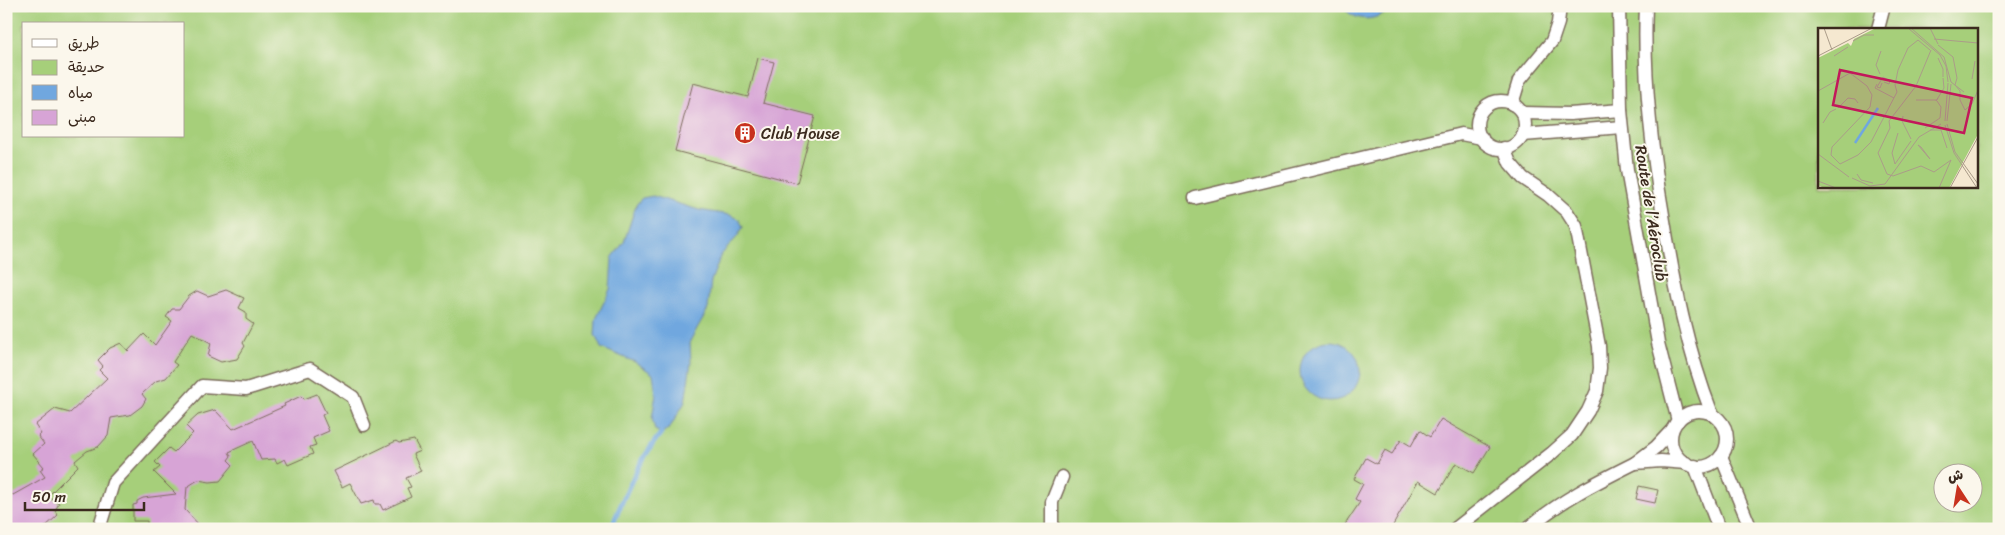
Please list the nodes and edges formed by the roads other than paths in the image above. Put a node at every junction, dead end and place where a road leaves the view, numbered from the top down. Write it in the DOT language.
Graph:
graph roads {
  1 [pos="1560,6"];
  2 [pos="1619,6"];
  3 [pos="1646,6"];
  4 [pos="1884,6"];
  5 [pos="1878,28"];
  6 [pos="1512,104"];
  7 [pos="1621,110"];
  8 [pos="1522,113"];
  9 [pos="1478,118"];
  10 [pos="1622,127"];
  11 [pos="1461,134"];
  12 [pos="1523,135"];
  13 [pos="1482,138"];
  14 [pos="1504,148"];
  15 [pos="1195,198"];
  16 [pos="1712,414"];
  17 [pos="364,425"];
  18 [pos="1675,426"];
  19 [pos="1721,456"];
  20 [pos="1635,464"];
  21 [pos="1690,465"];
  22 [pos="1062,477"];
  23 [pos="99,529"];
  24 [pos="1052,529"];
  25 [pos="1455,529"];
  26 [pos="1527,529"];
  27 [pos="1720,529"];
  28 [pos="1751,529"];
  1 -- 6 [label="street"];
  2 -- 7 [label="street, Route de l’Aéroclub"];
  3 -- 16 [label="street, Route de l’Aéroclub"];
  4 -- 5 [label="street"];
  6 -- 8 [label="street"];
  6 -- 9 [label="street"];
  7 -- 8 [label="street"];
  7 -- 10 [label="street, Route de l’Aéroclub"];
  8 -- 12 [label="street"];
  9 -- 11 [label="street"];
  9 -- 13 [label="street"];
  10 -- 12 [label="street"];
  10 -- 18 [label="street, Route de l’Aéroclub"];
  11 -- 13 [label="street"];
  11 -- 15 [label="street"];
  12 -- 14 [label="street"];
  13 -- 14 [label="street"];
  14 -- 25 [label="street"];
  16 -- 18 [label="street"];
  16 -- 19 [label="street"];
  17 -- 23 [label="street"];
  18 -- 20 [label="street"];
  18 -- 21 [label="street"];
  19 -- 21 [label="street"];
  19 -- 28 [label="street"];
  20 -- 21 [label="street"];
  20 -- 26 [label="street"];
  21 -- 27 [label="street"];
  22 -- 24 [label="street"];
}
